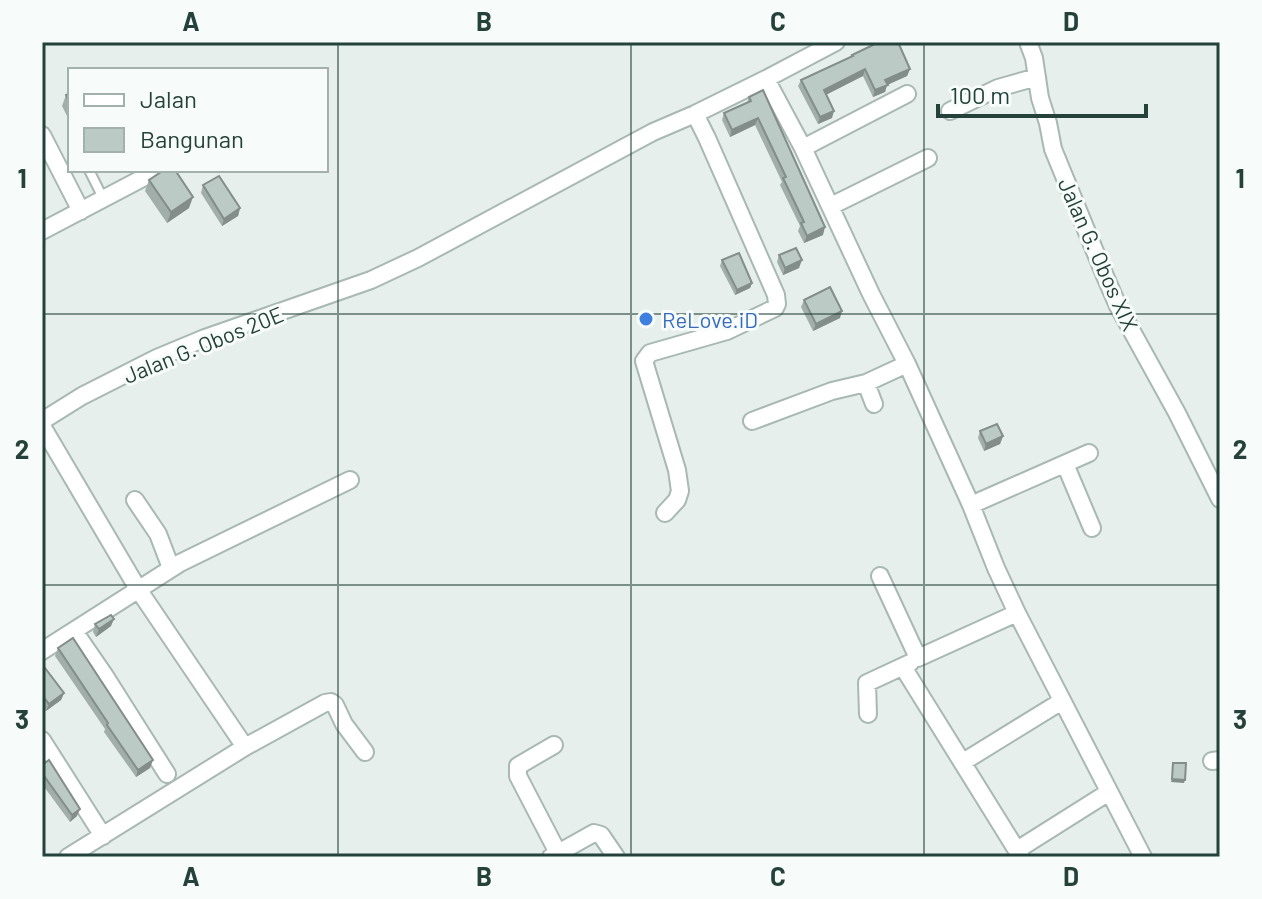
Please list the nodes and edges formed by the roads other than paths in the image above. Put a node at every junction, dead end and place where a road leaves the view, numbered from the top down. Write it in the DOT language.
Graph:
graph roads {
  1 [pos="836,42"];
  2 [pos="1028,42"];
  3 [pos="1037,77"];
  4 [pos="766,79"];
  5 [pos="907,94"];
  6 [pos="950,111"];
  7 [pos="695,114"];
  8 [pos="42,135"];
  9 [pos="803,148"];
  10 [pos="928,158"];
  11 [pos="90,172"];
  12 [pos="154,172"];
  13 [pos="104,199"];
  14 [pos="831,206"];
  15 [pos="81,211"];
  16 [pos="42,231"];
  17 [pos="907,364"];
  18 [pos="866,383"];
  19 [pos="874,404"];
  20 [pos="752,421"];
  21 [pos="42,423"];
  22 [pos="1089,453"];
  23 [pos="1065,464"];
  24 [pos="350,480"];
  25 [pos="1220,499"];
  26 [pos="135,500"];
  27 [pos="971,505"];
  28 [pos="665,513"];
  29 [pos="1092,528"];
  30 [pos="171,568"];
  31 [pos="880,576"];
  32 [pos="138,589"];
  33 [pos="1017,613"];
  34 [pos="74,631"];
  35 [pos="42,651"];
  36 [pos="918,658"];
  37 [pos="903,667"];
  38 [pos="1062,701"];
  39 [pos="868,714"];
  40 [pos="42,740"];
  41 [pos="554,745"];
  42 [pos="245,747"];
  43 [pos="365,752"];
  44 [pos="963,762"];
  45 [pos="167,774"];
  46 [pos="1109,792"];
  47 [pos="103,836"];
  48 [pos="1019,853"];
  49 [pos="554,855"];
  50 [pos="68,857"];
  51 [pos="616,857"];
  52 [pos="1143,857"];
  1 -- 4 [label="street, Jalan G. Obos 20E"];
  2 -- 3 [label="street, Jalan G. Obos XIX"];
  3 -- 6 [label="street"];
  3 -- 25 [label="street, Jalan G. Obos XIX"];
  4 -- 7 [label="street, Jalan G. Obos 20E"];
  4 -- 9 [label="street"];
  5 -- 9 [label="street"];
  7 -- 21 [label="street, Jalan G. Obos 20E"];
  7 -- 28 [label="street"];
  8 -- 15 [label="street"];
  9 -- 14 [label="street"];
  10 -- 14 [label="street"];
  11 -- 13 [label="lane"];
  12 -- 13 [label="street"];
  13 -- 15 [label="street"];
  14 -- 17 [label="street"];
  15 -- 16 [label="street"];
  17 -- 18 [label="street"];
  17 -- 27 [label="street"];
  18 -- 19 [label="street"];
  18 -- 20 [label="street"];
  21 -- 32 [label="street"];
  22 -- 23 [label="street"];
  23 -- 27 [label="street"];
  23 -- 29 [label="street"];
  24 -- 30 [label="street"];
  26 -- 30 [label="street"];
  27 -- 33 [label="street"];
  30 -- 32 [label="street"];
  31 -- 36 [label="street"];
  32 -- 34 [label="street"];
  32 -- 42 [label="street"];
  33 -- 36 [label="street"];
  33 -- 38 [label="street"];
  34 -- 35 [label="street"];
  34 -- 45 [label="street"];
  36 -- 37 [label="street"];
  37 -- 39 [label="street"];
  37 -- 44 [label="street"];
  38 -- 44 [label="street"];
  38 -- 46 [label="street"];
  40 -- 47 [label="street"];
  41 -- 49 [label="street"];
  42 -- 43 [label="street"];
  42 -- 47 [label="street"];
  44 -- 48 [label="street"];
  46 -- 48 [label="street"];
  46 -- 52 [label="street"];
  47 -- 50 [label="street"];
  49 -- 51 [label="street"];
}
